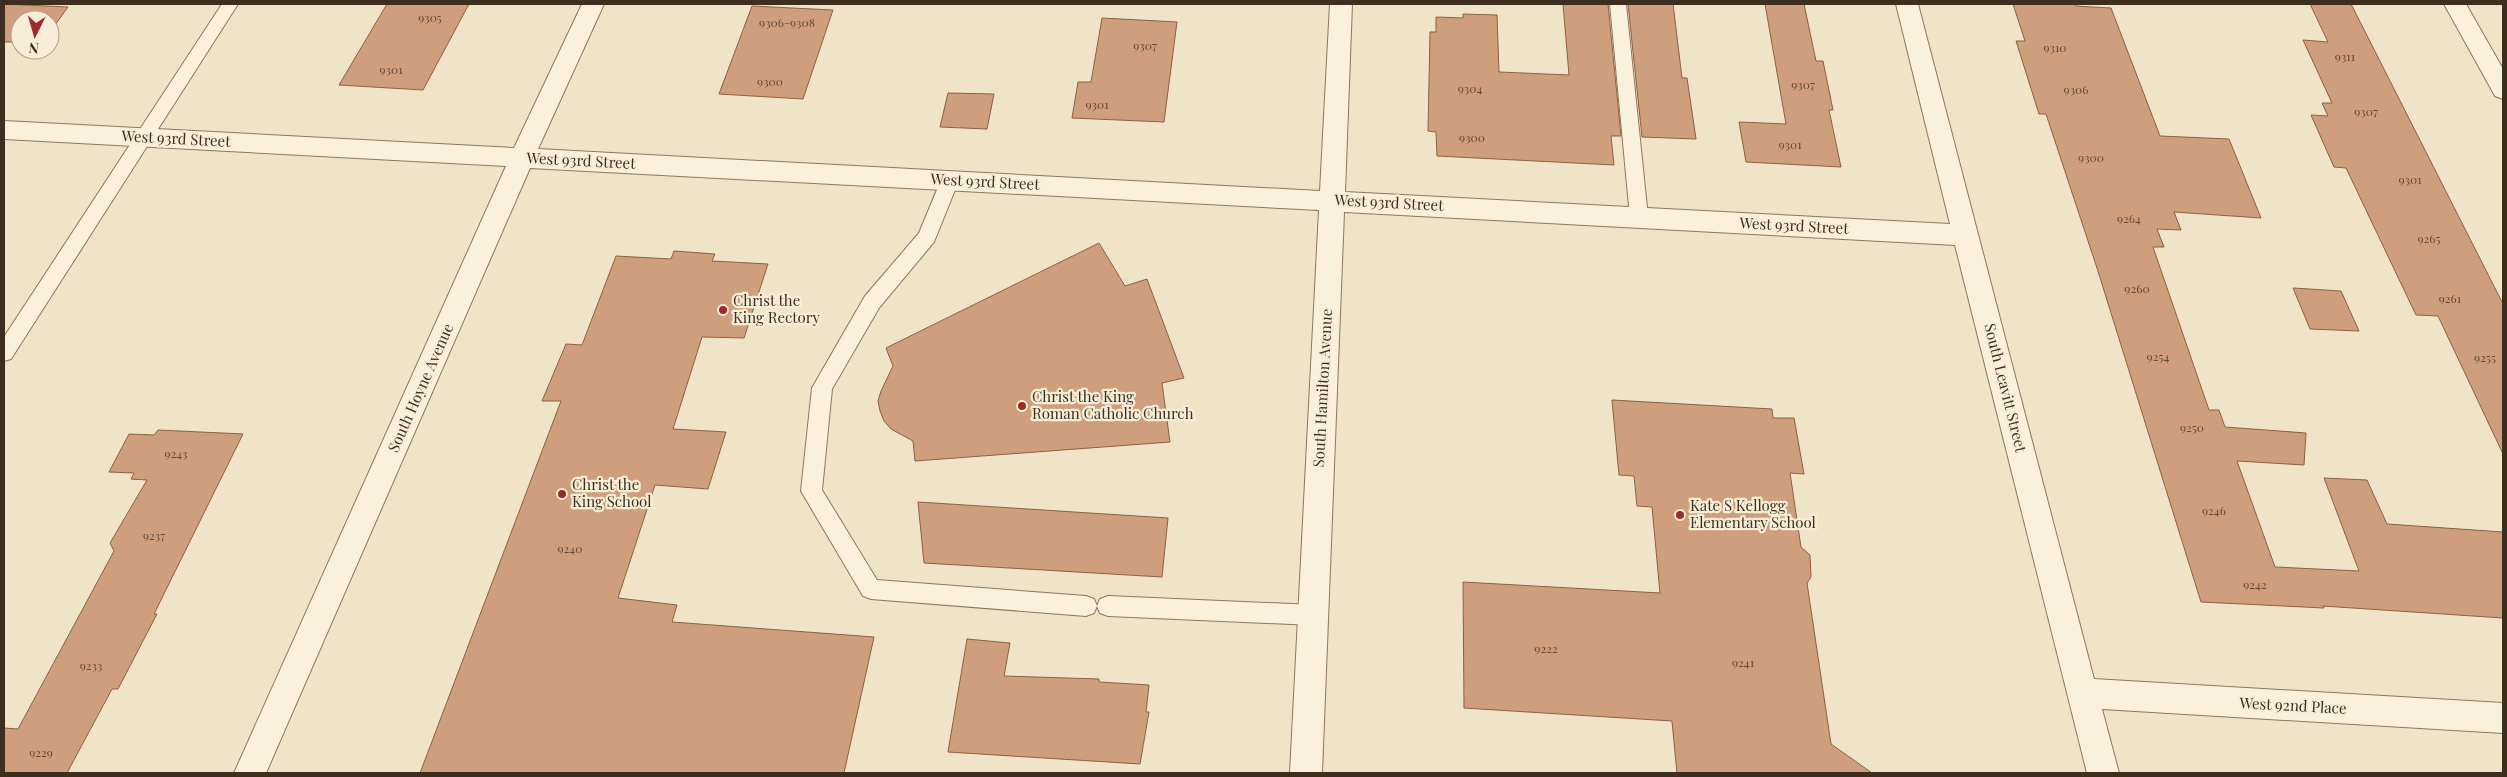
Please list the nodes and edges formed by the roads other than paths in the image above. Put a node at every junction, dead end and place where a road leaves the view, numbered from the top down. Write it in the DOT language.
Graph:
graph roads {
  1 [pos="230,4"];
  2 [pos="593,4"];
  3 [pos="1341,4"];
  4 [pos="1618,4"];
  5 [pos="1907,4"];
  6 [pos="2455,4"];
  7 [pos="2503,90"];
  8 [pos="4,130"];
  9 [pos="144,137"];
  10 [pos="522,158"];
  11 [pos="950,180"];
  12 [pos="1332,200"];
  13 [pos="1639,217"];
  14 [pos="1966,235"];
  15 [pos="4,353"];
  16 [pos="1086,606"];
  17 [pos="1108,606"];
  18 [pos="1313,615"];
  19 [pos="2083,693"];
  20 [pos="2503,718"];
  21 [pos="250,773"];
  22 [pos="1306,773"];
  23 [pos="2103,773"];
  1 -- 9 [label="lane"];
  2 -- 10 [label="street, South Hoyne Avenue"];
  3 -- 12 [label="street, South Hamilton Avenue"];
  4 -- 13 [label="lane"];
  5 -- 14 [label="street, South Leavitt Street"];
  6 -- 7 [label="street"];
  8 -- 9 [label="street, West 93rd Street"];
  9 -- 10 [label="street, West 93rd Street"];
  9 -- 15 [label="lane"];
  10 -- 11 [label="street, West 93rd Street"];
  10 -- 21 [label="street, South Hoyne Avenue"];
  11 -- 12 [label="street, West 93rd Street"];
  11 -- 16 [label="lane"];
  12 -- 13 [label="street, West 93rd Street"];
  12 -- 18 [label="street, South Hamilton Avenue"];
  13 -- 14 [label="street, West 93rd Street"];
  14 -- 19 [label="street, South Leavitt Street"];
  17 -- 18 [label="lane"];
  18 -- 22 [label="street, South Hamilton Avenue"];
  19 -- 20 [label="street, West 92nd Place"];
  19 -- 23 [label="street, South Leavitt Street"];
}
